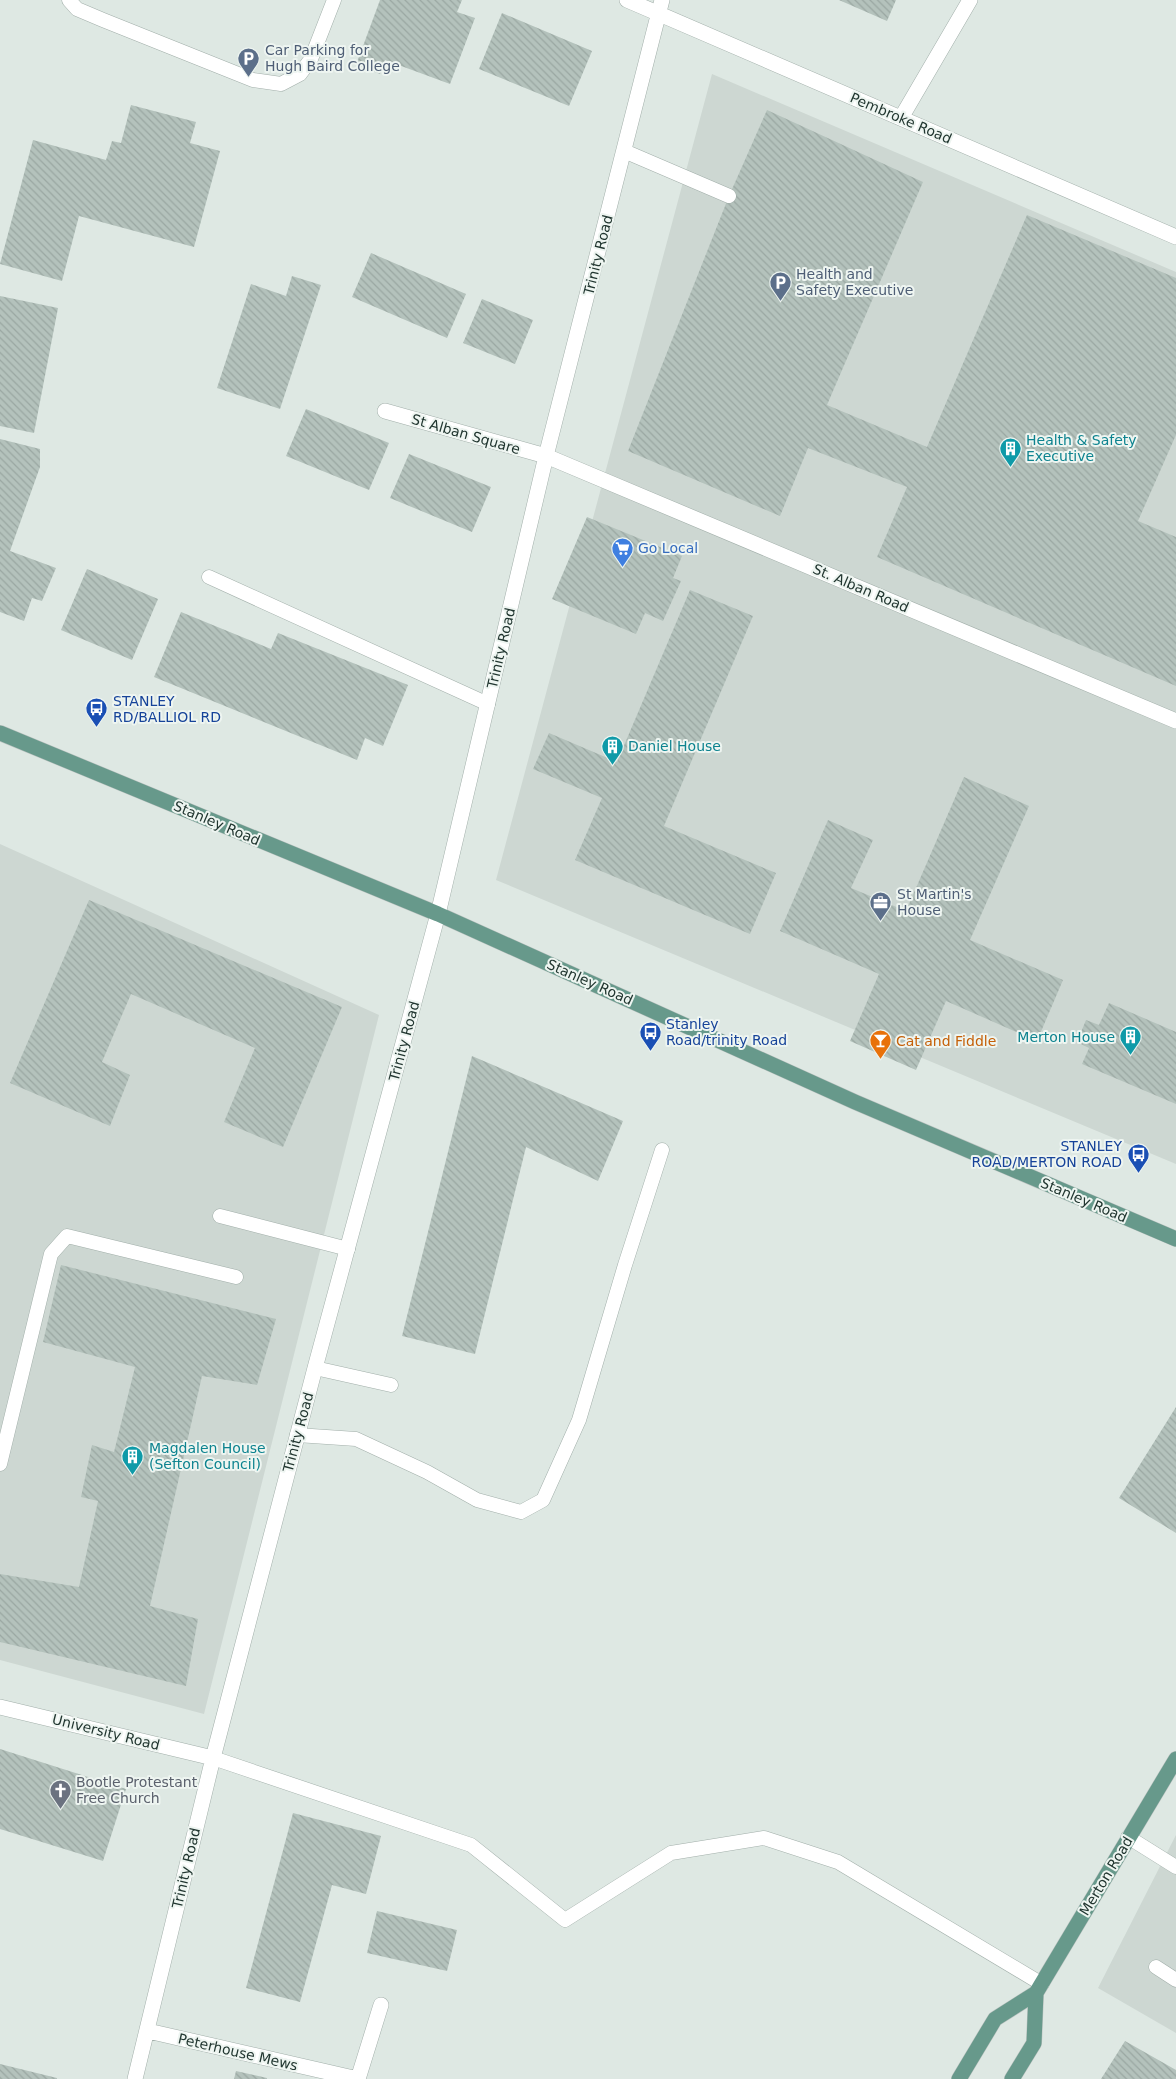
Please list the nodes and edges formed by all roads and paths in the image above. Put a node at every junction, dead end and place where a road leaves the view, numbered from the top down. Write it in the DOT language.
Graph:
graph roads {
  1 [pos="69,0"];
  2 [pos="334,0"];
  3 [pos="627,0"];
  4 [pos="970,0"];
  5 [pos="660,7"];
  6 [pos="900,118"];
  7 [pos="624,151"];
  8 [pos="729,196"];
  9 [pos="1176,237"];
  10 [pos="385,411"];
  11 [pos="546,456"];
  12 [pos="209,577"];
  13 [pos="488,704"];
  14 [pos="1176,721"];
  15 [pos="0,733"];
  16 [pos="438,914"];
  17 [pos="662,1150"];
  18 [pos="220,1216"];
  19 [pos="1176,1239"];
  20 [pos="348,1249"];
  21 [pos="236,1277"];
  22 [pos="315,1368"];
  23 [pos="391,1385"];
  24 [pos="297,1435"];
  25 [pos="0,1464"];
  26 [pos="0,1707"];
  27 [pos="213,1758"];
  28 [pos="1176,1759"];
  29 [pos="1128,1837"];
  30 [pos="1176,1867"];
  31 [pos="1156,1967"];
  32 [pos="1176,1980"];
  33 [pos="1039,1989"];
  34 [pos="381,2005"];
  35 [pos="148,2031"];
  36 [pos="135,2079"];
  37 [pos="358,2079"];
  38 [pos="959,2079"];
  39 [pos="1012,2079"];
  1 -- 2 [label="lane"];
  3 -- 5 [label="street, Pembroke Road"];
  4 -- 6 [label="street"];
  5 -- 6 [label="street, Pembroke Road"];
  5 -- 7 [label="street, Trinity Road"];
  6 -- 9 [label="street, Pembroke Road"];
  7 -- 8 [label="lane"];
  7 -- 11 [label="street, Trinity Road"];
  10 -- 11 [label="street, St Alban Square"];
  11 -- 13 [label="street, Trinity Road"];
  11 -- 14 [label="street, St. Alban Road"];
  12 -- 13 [label="lane"];
  13 -- 16 [label="street, Trinity Road"];
  15 -- 16 [label="main road, Stanley Road"];
  16 -- 19 [label="main road, Stanley Road"];
  16 -- 20 [label="street, Trinity Road"];
  17 -- 24 [label="lane"];
  18 -- 20 [label="lane"];
  20 -- 22 [label="street, Trinity Road"];
  21 -- 25 [label="lane"];
  22 -- 23 [label="lane"];
  22 -- 24 [label="street, Trinity Road"];
  24 -- 27 [label="street, Trinity Road"];
  26 -- 27 [label="street, University Road"];
  27 -- 33 [label="lane"];
  27 -- 35 [label="street, Trinity Road"];
  28 -- 29 [label="main road, Merton Road"];
  29 -- 30 [label="lane"];
  29 -- 33 [label="main road, Merton Road"];
  31 -- 32 [label="lane"];
  33 -- 38 [label="main road, Merton Road"];
  33 -- 39 [label="main road, Merton Road"];
  34 -- 37 [label="street, Peterhouse Mews"];
  35 -- 36 [label="street, Trinity Road"];
  35 -- 37 [label="street, Peterhouse Mews"];
}
